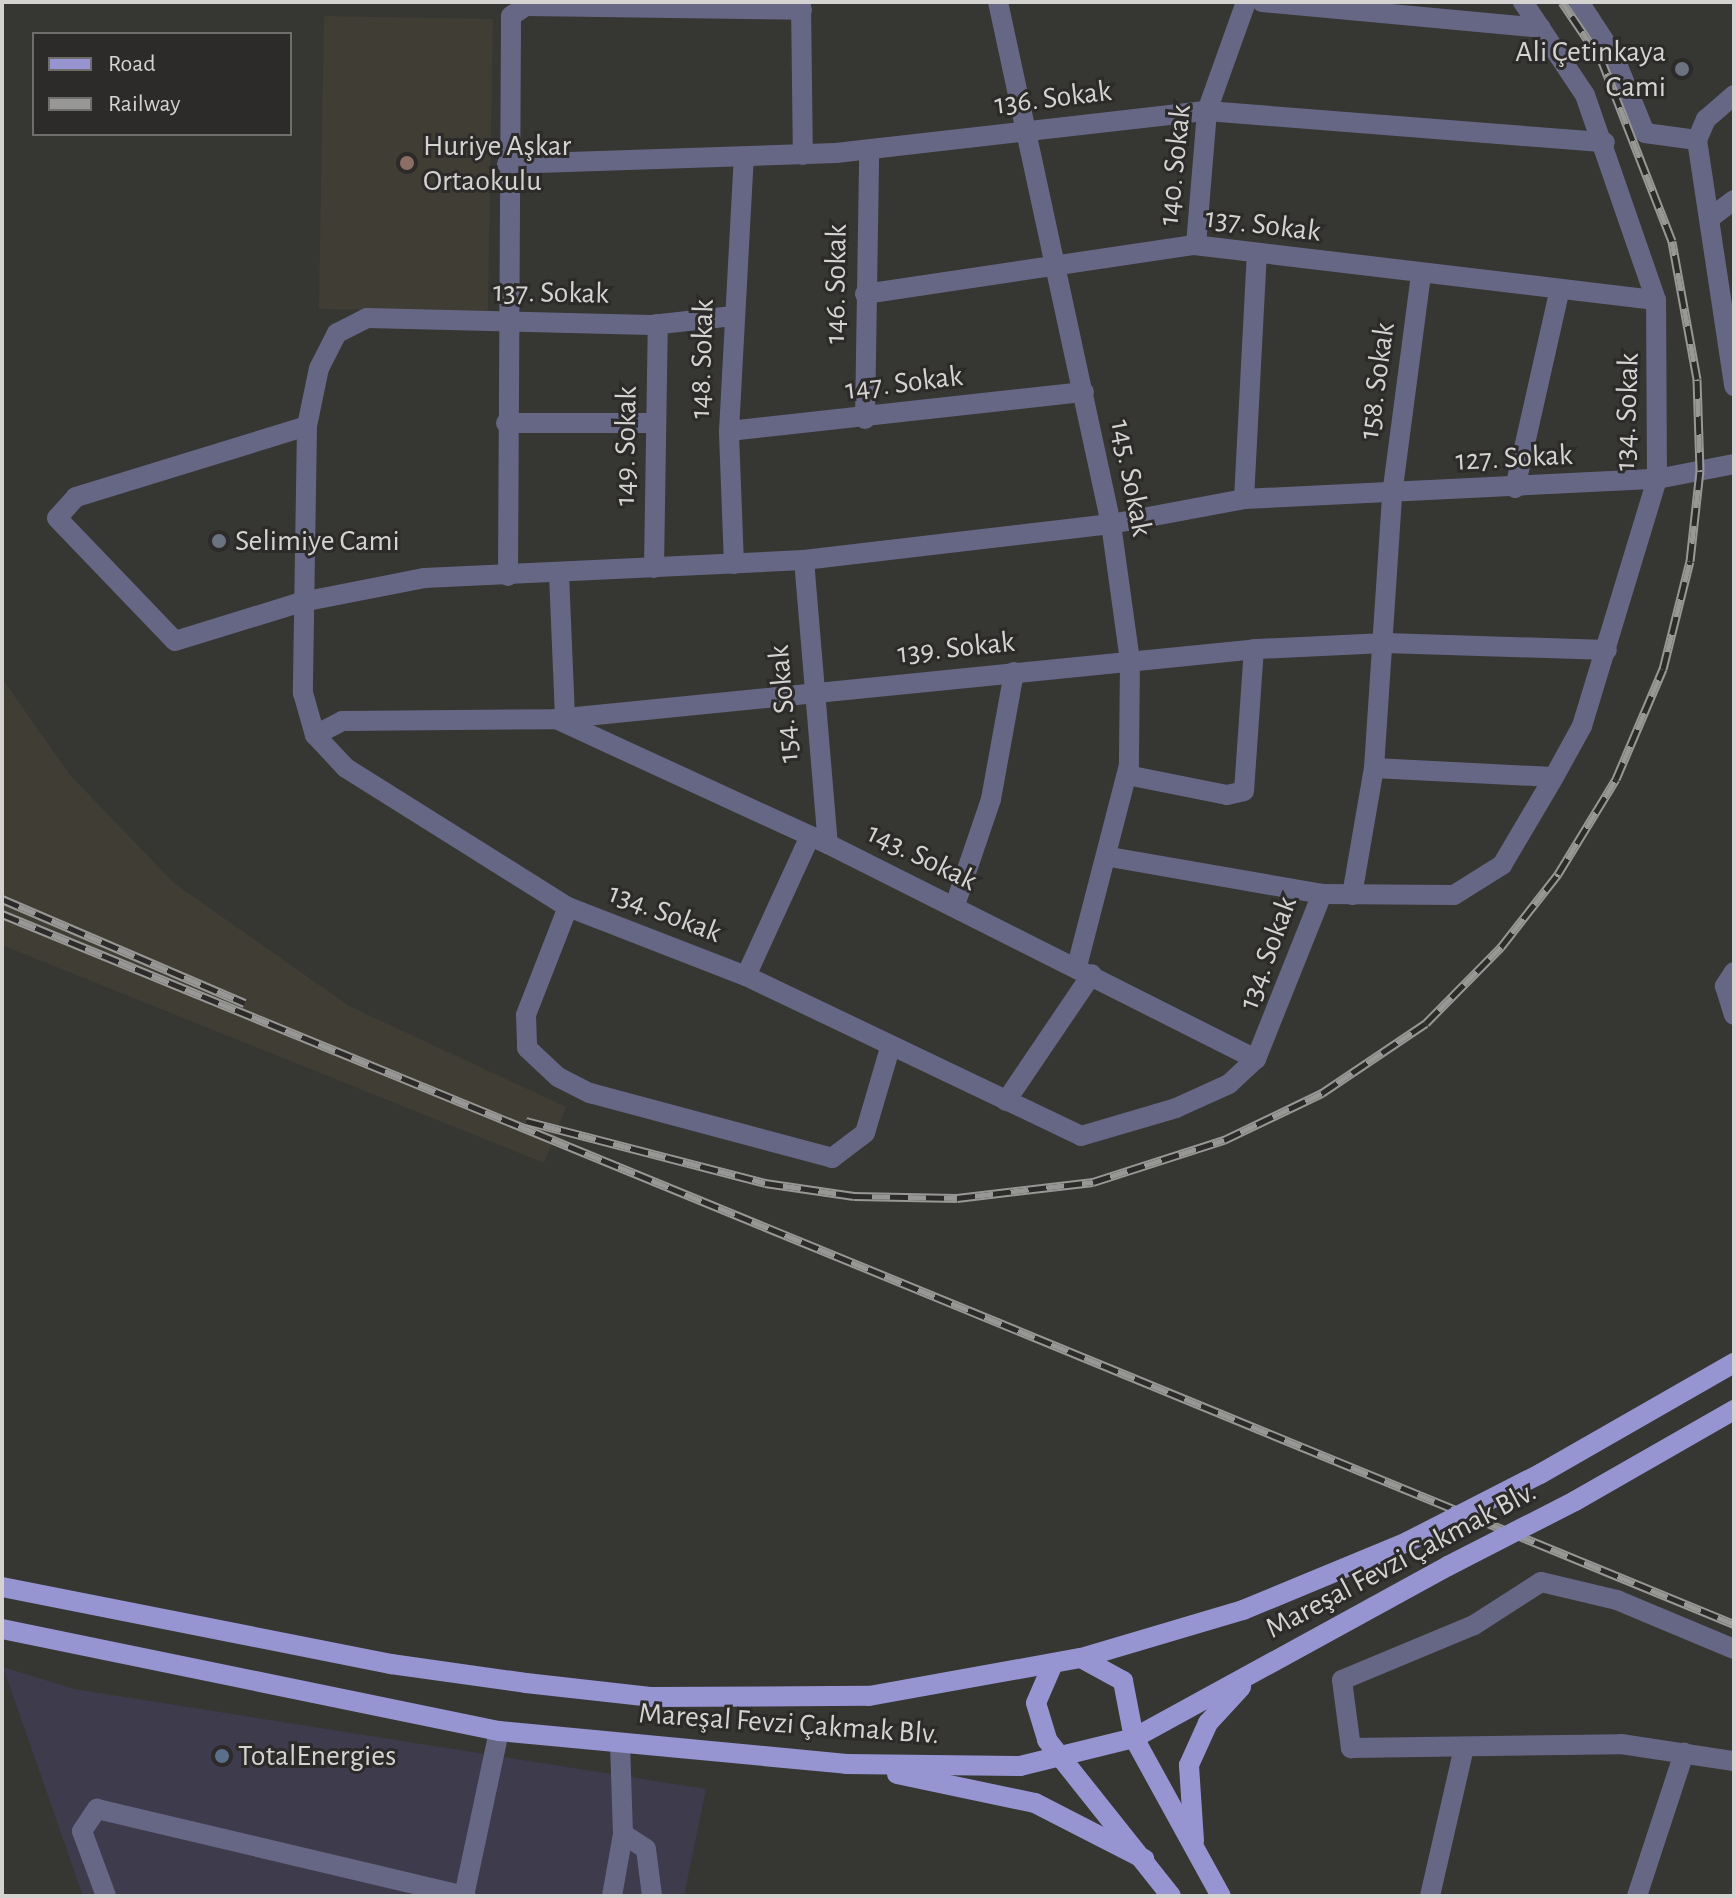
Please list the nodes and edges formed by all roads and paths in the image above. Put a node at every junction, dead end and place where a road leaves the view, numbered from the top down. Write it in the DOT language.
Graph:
graph roads {
  1 [pos="998,2"];
  2 [pos="1246,2"];
  3 [pos="1262,2"];
  4 [pos="1523,2"];
  5 [pos="1579,2"];
  6 [pos="631,6"];
  7 [pos="802,6"];
  8 [pos="1541,28"];
  9 [pos="1734,95"];
  10 [pos="1207,111"];
  11 [pos="1024,131"];
  12 [pos="1697,140"];
  13 [pos="1605,142"];
  14 [pos="869,150"];
  15 [pos="803,155"];
  16 [pos="744,156"];
  17 [pos="507,164"];
  18 [pos="1734,200"];
  19 [pos="1710,218"];
  20 [pos="1196,245"];
  21 [pos="1257,254"];
  22 [pos="1058,266"];
  23 [pos="1421,274"];
  24 [pos="1560,289"];
  25 [pos="865,294"];
  26 [pos="1656,300"];
  27 [pos="733,316"];
  28 [pos="367,318"];
  29 [pos="504,322"];
  30 [pos="658,324"];
  31 [pos="1734,386"];
  32 [pos="1084,392"];
  33 [pos="865,419"];
  34 [pos="506,423"];
  35 [pos="656,423"];
  36 [pos="307,426"];
  37 [pos="729,431"];
  38 [pos="1734,464"];
  39 [pos="1657,479"];
  40 [pos="1515,488"];
  41 [pos="1392,495"];
  42 [pos="1244,499"];
  43 [pos="1111,524"];
  44 [pos="804,560"];
  45 [pos="734,564"];
  46 [pos="654,568"];
  47 [pos="559,574"];
  48 [pos="508,576"];
  49 [pos="302,602"];
  50 [pos="1385,643"];
  51 [pos="1254,649"];
  52 [pos="1607,650"];
  53 [pos="1130,661"];
  54 [pos="1014,672"];
  55 [pos="812,692"];
  56 [pos="561,719"];
  57 [pos="315,735"];
  58 [pos="1374,768"];
  59 [pos="1127,775"];
  60 [pos="1554,777"];
  61 [pos="819,840"];
  62 [pos="1110,857"];
  63 [pos="1322,894"];
  64 [pos="1352,895"];
  65 [pos="955,905"];
  66 [pos="568,907"];
  67 [pos="1084,970"];
  68 [pos="1734,972"];
  69 [pos="746,976"];
  70 [pos="1731,1009"];
  71 [pos="890,1048"];
  72 [pos="1256,1059"];
  73 [pos="1006,1101"];
  74 [pos="1734,1363"];
  75 [pos="1734,1410"];
  76 [pos="2,1587"];
  77 [pos="2,1629"];
  78 [pos="1734,1649"];
  79 [pos="1081,1658"];
  80 [pos="1052,1666"];
  81 [pos="1250,1677"];
  82 [pos="499,1731"];
  83 [pos="1134,1738"];
  84 [pos="620,1743"];
  85 [pos="1464,1747"];
  86 [pos="1684,1753"];
  87 [pos="1064,1761"];
  88 [pos="1734,1761"];
  89 [pos="846,1764"];
  90 [pos="623,1834"];
  91 [pos="1196,1853"];
  92 [pos="1144,1859"];
  93 [pos="106,1896"];
  94 [pos="465,1896"];
  95 [pos="612,1896"];
  96 [pos="652,1896"];
  97 [pos="1171,1896"];
  98 [pos="1221,1896"];
  99 [pos="1430,1896"];
  100 [pos="1637,1896"];
  1 -- 11 [label="street, 145. Sokak"];
  2 -- 10 [label="street, 140. Sokak"];
  3 -- 8 [label="street"];
  4 -- 8 [label="street, 134. Sokak"];
  5 -- 12 [label="street"];
  6 -- 7 [label="street"];
  6 -- 17 [label="street"];
  7 -- 15 [label="street"];
  8 -- 13 [label="street, 134. Sokak"];
  9 -- 12 [label="street"];
  10 -- 11 [label="street, 136. Sokak"];
  10 -- 13 [label="street, 136. Sokak"];
  10 -- 20 [label="street, 140. Sokak"];
  11 -- 14 [label="street, 136. Sokak"];
  11 -- 22 [label="street, 145. Sokak"];
  12 -- 19 [label="street"];
  13 -- 26 [label="street, 134. Sokak"];
  14 -- 15 [label="street, 136. Sokak"];
  14 -- 25 [label="street, 146. Sokak"];
  15 -- 16 [label="street, 136. Sokak"];
  16 -- 17 [label="street, 136. Sokak"];
  16 -- 27 [label="street, 148. Sokak"];
  17 -- 29 [label="street"];
  18 -- 19 [label="street"];
  19 -- 31 [label="street"];
  20 -- 21 [label="street, 137. Sokak"];
  20 -- 22 [label="street, 137. Sokak"];
  21 -- 23 [label="street, 137. Sokak"];
  21 -- 42 [label="street"];
  22 -- 25 [label="street, 137. Sokak"];
  22 -- 32 [label="street, 145. Sokak"];
  23 -- 24 [label="street, 137. Sokak"];
  23 -- 41 [label="street, 158. Sokak"];
  24 -- 26 [label="street, 137. Sokak"];
  24 -- 40 [label="street"];
  25 -- 33 [label="street, 146. Sokak"];
  26 -- 39 [label="street, 134. Sokak"];
  27 -- 30 [label="street, 137. Sokak"];
  27 -- 37 [label="street, 148. Sokak"];
  28 -- 29 [label="street, 137. Sokak"];
  28 -- 36 [label="street, 134. Sokak"];
  29 -- 30 [label="street, 137. Sokak"];
  29 -- 34 [label="street"];
  30 -- 35 [label="street, 149. Sokak"];
  32 -- 33 [label="street, 147. Sokak"];
  32 -- 43 [label="street, 145. Sokak"];
  33 -- 37 [label="street, 147. Sokak"];
  34 -- 35 [label="street"];
  34 -- 48 [label="street"];
  35 -- 46 [label="street, 149. Sokak"];
  36 -- 49 [label="street, 134. Sokak"];
  36 -- 49 [label="street, 127. Sokak"];
  37 -- 45 [label="street, 148. Sokak"];
  38 -- 39 [label="street, 127. Sokak"];
  39 -- 40 [label="street, 127. Sokak"];
  39 -- 52 [label="street, 134. Sokak"];
  40 -- 41 [label="street, 127. Sokak"];
  41 -- 42 [label="street, 127. Sokak"];
  41 -- 50 [label="street, 158. Sokak"];
  42 -- 43 [label="street, 127. Sokak"];
  43 -- 44 [label="street, 127. Sokak"];
  43 -- 53 [label="street, 145. Sokak"];
  44 -- 45 [label="street, 127. Sokak"];
  44 -- 55 [label="street, 154. Sokak"];
  45 -- 46 [label="street, 127. Sokak"];
  46 -- 47 [label="street, 127. Sokak"];
  47 -- 48 [label="street, 127. Sokak"];
  47 -- 56 [label="street"];
  48 -- 49 [label="street, 127. Sokak"];
  49 -- 57 [label="street, 134. Sokak"];
  50 -- 51 [label="street, 139. Sokak"];
  50 -- 52 [label="street, 139. Sokak"];
  50 -- 58 [label="street, 158. Sokak"];
  51 -- 53 [label="street, 139. Sokak"];
  51 -- 59 [label="street"];
  52 -- 60 [label="street, 134. Sokak"];
  53 -- 54 [label="street, 139. Sokak"];
  53 -- 59 [label="street, 145. Sokak"];
  54 -- 55 [label="street, 139. Sokak"];
  54 -- 65 [label="street"];
  55 -- 56 [label="street, 139. Sokak"];
  55 -- 61 [label="street, 154. Sokak"];
  56 -- 57 [label="street, 139. Sokak"];
  56 -- 61 [label="street, 143. Sokak"];
  57 -- 66 [label="street, 134. Sokak"];
  58 -- 60 [label="street"];
  58 -- 64 [label="street"];
  59 -- 62 [label="street, 145. Sokak"];
  60 -- 64 [label="street, 134. Sokak"];
  61 -- 65 [label="street, 143. Sokak"];
  61 -- 69 [label="street"];
  62 -- 63 [label="street, 134. Sokak"];
  62 -- 67 [label="street, 145. Sokak"];
  63 -- 64 [label="street, 134. Sokak"];
  63 -- 72 [label="street, 134. Sokak"];
  65 -- 67 [label="street, 143. Sokak"];
  66 -- 69 [label="street, 134. Sokak"];
  66 -- 71 [label="street"];
  67 -- 72 [label="street, 143. Sokak"];
  67 -- 73 [label="street, 145. Sokak"];
  68 -- 70 [label="street"];
  69 -- 71 [label="street, 134. Sokak"];
  71 -- 73 [label="street, 134. Sokak"];
  72 -- 73 [label="street, 134. Sokak"];
  74 -- 79 [label="main road, Mareşal Fevzi Çakmak Blv., bridge"];
  75 -- 81 [label="main road, Mareşal Fevzi Çakmak Blv., bridge"];
  76 -- 80 [label="main road, Mareşal Fevzi Çakmak Blv."];
  77 -- 82 [label="main road, Mareşal Fevzi Çakmak Blv."];
  78 -- 85 [label="street"];
  79 -- 80 [label="main road, Mareşal Fevzi Çakmak Blv."];
  79 -- 83 [label="main road"];
  80 -- 87 [label="main road"];
  81 -- 83 [label="main road, Mareşal Fevzi Çakmak Blv."];
  81 -- 91 [label="main road"];
  82 -- 84 [label="main road, Mareşal Fevzi Çakmak Blv."];
  82 -- 94 [label="street"];
  83 -- 87 [label="main road, Mareşal Fevzi Çakmak Blv."];
  83 -- 91 [label="main road"];
  84 -- 89 [label="main road, Mareşal Fevzi Çakmak Blv."];
  84 -- 90 [label="street"];
  85 -- 86 [label="street"];
  85 -- 99 [label="street"];
  86 -- 88 [label="street"];
  86 -- 100 [label="street"];
  87 -- 89 [label="main road, Mareşal Fevzi Çakmak Blv."];
  87 -- 92 [label="main road"];
  89 -- 92 [label="main road"];
  90 -- 95 [label="street"];
  90 -- 96 [label="street"];
  91 -- 98 [label="main road"];
  92 -- 97 [label="main road"];
  93 -- 94 [label="street"];
}
